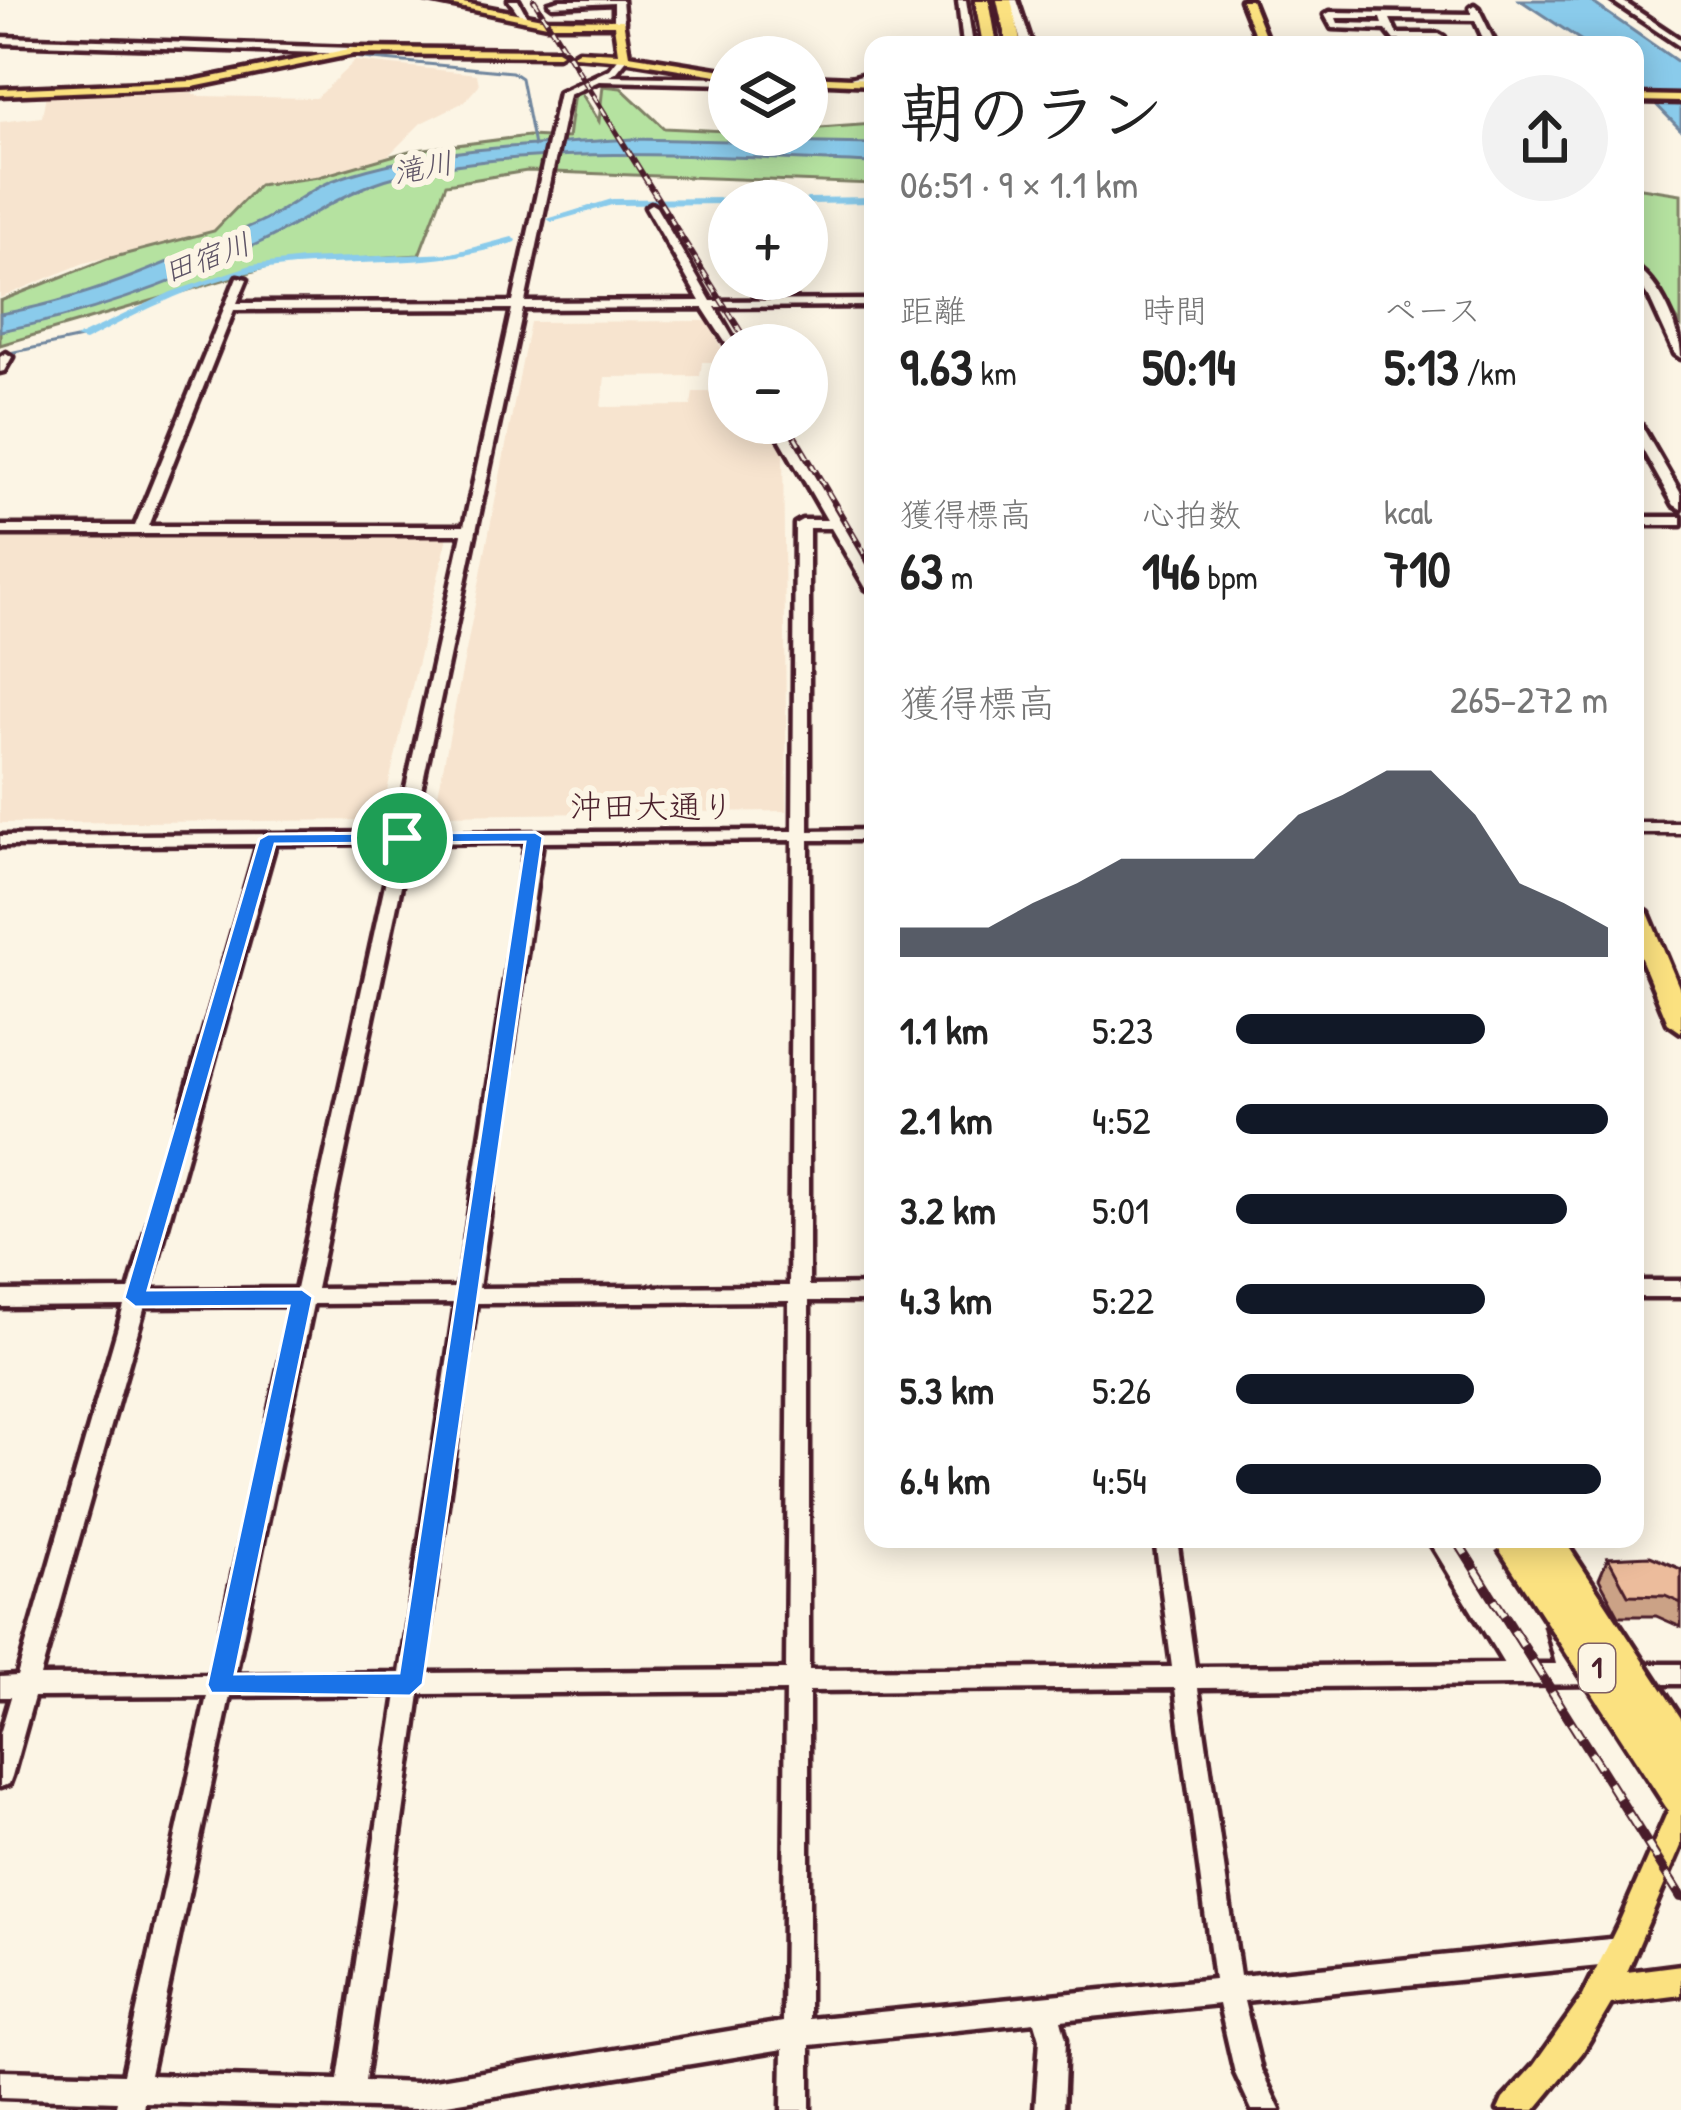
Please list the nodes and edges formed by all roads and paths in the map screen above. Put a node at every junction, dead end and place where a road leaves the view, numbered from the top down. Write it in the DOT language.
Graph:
graph roads {
  1 [pos="430,0"];
  2 [pos="513,0"];
  3 [pos="618,0"];
  4 [pos="962,0"];
  5 [pos="972,0"];
  6 [pos="982,0"];
  7 [pos="994,0"];
  8 [pos="1008,0"];
  9 [pos="1246,0"];
  10 [pos="1615,0"];
  11 [pos="552,2"];
  12 [pos="1429,17"];
  13 [pos="526,18"];
  14 [pos="1387,21"];
  15 [pos="620,22"];
  16 [pos="568,23"];
  17 [pos="967,36"];
  18 [pos="977,36"];
  19 [pos="988,36"];
  20 [pos="1001,36"];
  21 [pos="1012,36"];
  22 [pos="1023,36"];
  23 [pos="1260,36"];
  24 [pos="1394,36"];
  25 [pos="1438,36"];
  26 [pos="1486,36"];
  27 [pos="0,40"];
  28 [pos="1681,44"];
  29 [pos="354,52"];
  30 [pos="557,53"];
  31 [pos="578,54"];
  32 [pos="624,57"];
  33 [pos="708,74"];
  34 [pos="708,77"];
  35 [pos="593,78"];
  36 [pos="828,79"];
  37 [pos="864,79"];
  38 [pos="0,92"];
  39 [pos="1644,98"];
  40 [pos="1681,99"];
  41 [pos="651,207"];
  42 [pos="241,279"];
  43 [pos="1644,280"];
  44 [pos="805,303"];
  45 [pos="864,303"];
  46 [pos="707,304"];
  47 [pos="516,306"];
  48 [pos="228,307"];
  49 [pos="719,324"];
  50 [pos="1681,354"];
  51 [pos="1644,440"];
  52 [pos="789,444"];
  53 [pos="1681,506"];
  54 [pos="1644,521"];
  55 [pos="1681,521"];
  56 [pos="836,524"];
  57 [pos="0,530"];
  58 [pos="140,530"];
  59 [pos="469,530"];
  60 [pos="864,572"];
  61 [pos="1644,828"];
  62 [pos="1681,828"];
  63 [pos="864,835"];
  64 [pos="801,836"];
  65 [pos="535,837"];
  66 [pos="402,838"];
  67 [pos="268,839"];
  68 [pos="0,841"];
  69 [pos="1644,931"];
  70 [pos="1674,993"];
  71 [pos="1681,1023"];
  72 [pos="1644,1288"];
  73 [pos="1681,1288"];
  74 [pos="799,1293"];
  75 [pos="864,1293"];
  76 [pos="469,1294"];
  77 [pos="302,1297"];
  78 [pos="135,1298"];
  79 [pos="0,1299"];
  80 [pos="1167,1548"];
  81 [pos="1444,1548"];
  82 [pos="1520,1548"];
  83 [pos="1540,1548"];
  84 [pos="1544,1548"];
  85 [pos="1681,1673"];
  86 [pos="1523,1675"];
  87 [pos="1570,1675"];
  88 [pos="1186,1678"];
  89 [pos="797,1683"];
  90 [pos="410,1684"];
  91 [pos="220,1685"];
  92 [pos="26,1687"];
  93 [pos="0,1688"];
  94 [pos="1681,1750"];
  95 [pos="0,1776"];
  96 [pos="1681,1797"];
  97 [pos="1681,1813"];
  98 [pos="1620,1951"];
  99 [pos="1681,1980"];
  100 [pos="1607,1990"];
  101 [pos="1229,1991"];
  102 [pos="1045,2009"];
  103 [pos="796,2033"];
  104 [pos="0,2084"];
  105 [pos="350,2092"];
  106 [pos="132,2098"];
  107 [pos="796,2110"];
  108 [pos="1049,2110"];
  109 [pos="1266,2110"];
  110 [pos="1514,2110"];
  1 -- 13 [label="main road"];
  2 -- 13 [label="street"];
  3 -- 11 [label="street"];
  3 -- 15 [label="street"];
  4 -- 17 [label="street"];
  5 -- 18 [label="highway"];
  6 -- 19 [label="highway"];
  7 -- 20 [label="highway"];
  8 -- 21 [label="highway"];
  8 -- 22 [label="street"];
  9 -- 23 [label="main road"];
  10 -- 28 [label="street"];
  11 -- 16 [label="street"];
  12 -- 14 [label="street"];
  12 -- 25 [label="street"];
  12 -- 26 [label="street"];
  13 -- 16 [label="main road"];
  14 -- 14 [label="street"];
  14 -- 24 [label="street"];
  15 -- 16 [label="main road"];
  15 -- 32 [label="main road"];
  27 -- 29 [label="street"];
  29 -- 30 [label="main road"];
  29 -- 38 [label="main road"];
  31 -- 32 [label="main road"];
  32 -- 33 [label="main road"];
  32 -- 35 [label="street"];
  34 -- 35 [label="street"];
  35 -- 47 [label="street"];
  36 -- 37 [label="main road"];
  39 -- 40 [label="main road"];
  41 -- 46 [label="street"];
  42 -- 48 [label="street"];
  43 -- 50 [label="street"];
  44 -- 45 [label="street"];
  44 -- 46 [label="street"];
  46 -- 47 [label="street"];
  46 -- 49 [label="street"];
  47 -- 48 [label="street"];
  47 -- 59 [label="street"];
  48 -- 58 [label="street"];
  51 -- 53 [label="street"];
  52 -- 56 [label="street"];
  54 -- 55 [label="street"];
  56 -- 60 [label="street"];
  56 -- 64 [label="street"];
  57 -- 58 [label="street"];
  58 -- 59 [label="street"];
  59 -- 66 [label="street"];
  61 -- 62 [label="street"];
  63 -- 64 [label="street, 沖田大通り"];
  64 -- 65 [label="street, 沖田大通り"];
  64 -- 74 [label="street"];
  65 -- 66 [label="street, 沖田大通り"];
  65 -- 76 [label="street"];
  66 -- 67 [label="street, 沖田大通り"];
  66 -- 77 [label="street"];
  67 -- 68 [label="street, 沖田大通り"];
  67 -- 78 [label="street"];
  69 -- 70 [label="highway"];
  70 -- 71 [label="highway"];
  72 -- 73 [label="street"];
  74 -- 75 [label="street"];
  74 -- 76 [label="street"];
  74 -- 89 [label="street"];
  76 -- 77 [label="street"];
  76 -- 90 [label="street"];
  77 -- 78 [label="street"];
  77 -- 91 [label="street"];
  78 -- 79 [label="street"];
  78 -- 92 [label="street"];
  80 -- 88 [label="street"];
  81 -- 86 [label="street"];
  82 -- 96 [label="highway, 1, bridge"];
  83 -- 87 [label="street"];
  84 -- 94 [label="highway, 1, bridge"];
  85 -- 87 [label="street"];
  86 -- 87 [label="street"];
  86 -- 88 [label="street"];
  88 -- 89 [label="street"];
  88 -- 101 [label="street"];
  89 -- 90 [label="street"];
  89 -- 103 [label="street"];
  90 -- 91 [label="street"];
  90 -- 105 [label="street"];
  91 -- 92 [label="street"];
  91 -- 106 [label="street"];
  92 -- 93 [label="street"];
  92 -- 95 [label="street"];
  97 -- 98 [label="main road"];
  98 -- 100 [label="main road"];
  98 -- 101 [label="street"];
  99 -- 100 [label="main road"];
  100 -- 110 [label="main road"];
  101 -- 102 [label="street"];
  101 -- 109 [label="street"];
  102 -- 103 [label="street"];
  102 -- 108 [label="street"];
  103 -- 105 [label="street"];
  103 -- 107 [label="street"];
  104 -- 106 [label="street"];
  105 -- 106 [label="street"];
}
